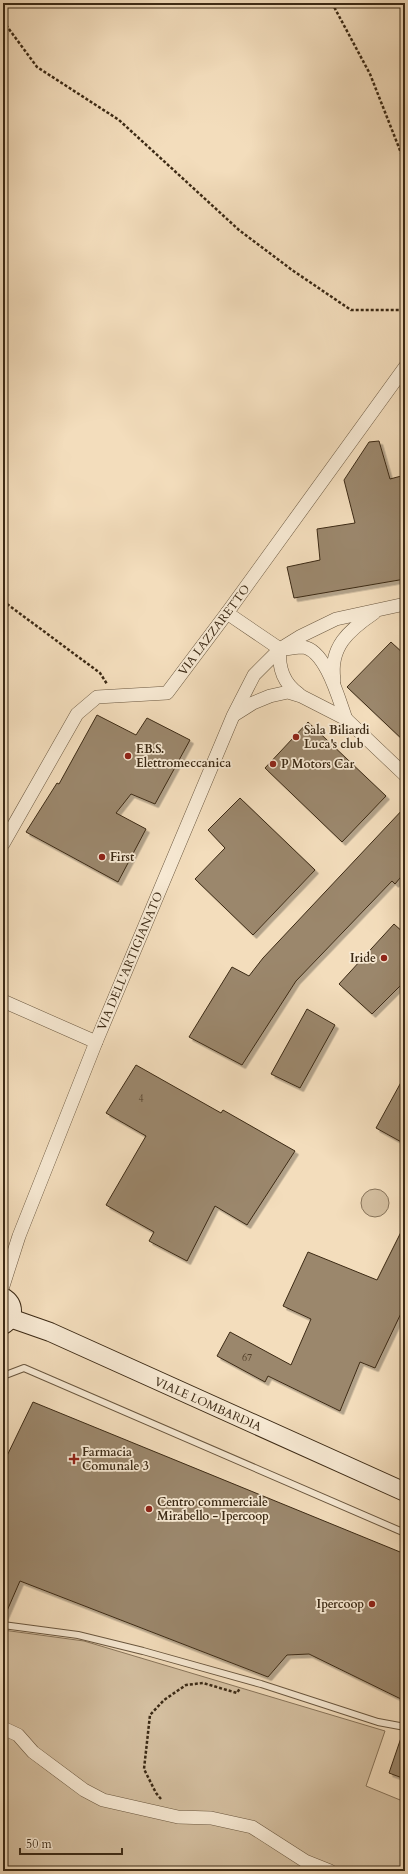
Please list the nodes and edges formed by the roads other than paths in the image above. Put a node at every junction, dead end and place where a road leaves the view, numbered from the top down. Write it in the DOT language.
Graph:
graph roads {
  1 [pos="405,367"];
  2 [pos="405,604"];
  3 [pos="378,609"];
  4 [pos="227,613"];
  5 [pos="280,649"];
  6 [pos="336,692"];
  7 [pos="302,696"];
  8 [pos="233,716"];
  9 [pos="346,719"];
  10 [pos="405,775"];
  11 [pos="3,844"];
  12 [pos="3,1001"];
  13 [pos="96,1042"];
  14 [pos="3,1286"];
  15 [pos="3,1297"];
  16 [pos="7,1321"];
  17 [pos="3,1376"];
  18 [pos="405,1492"];
  19 [pos="405,1533"];
  20 [pos="3,1625"];
  21 [pos="405,1727"];
  22 [pos="3,1728"];
  23 [pos="330,1871"];
  1 -- 4 [label="street, VIA LAZZARETTO"];
  2 -- 3 [label="street, VIA DELL'ARTIGIANATO"];
  3 -- 5 [label="street, VIA DELL'ARTIGIANATO"];
  3 -- 6 [label="street, VIA DELL'ARTIGIANATO"];
  4 -- 5 [label="street"];
  4 -- 11 [label="street, VIA LAZZARETTO"];
  5 -- 6 [label="street, VIA DELL'ARTIGIANATO"];
  5 -- 7 [label="street"];
  5 -- 8 [label="street, VIA DELL'ARTIGIANATO"];
  6 -- 9 [label="street, VIA DELL'ARTIGIANATO"];
  7 -- 8 [label="street"];
  7 -- 9 [label="street"];
  8 -- 13 [label="street, VIA DELL'ARTIGIANATO"];
  9 -- 10 [label="street"];
  12 -- 13 [label="street"];
  13 -- 14 [label="street, VIA DELL'ARTIGIANATO"];
  15 -- 16 [label="main road"];
  16 -- 18 [label="main road, VIALE LOMBARDIA"];
  17 -- 19 [label="lane"];
  20 -- 21 [label="lane"];
  22 -- 23 [label="street"];
}
